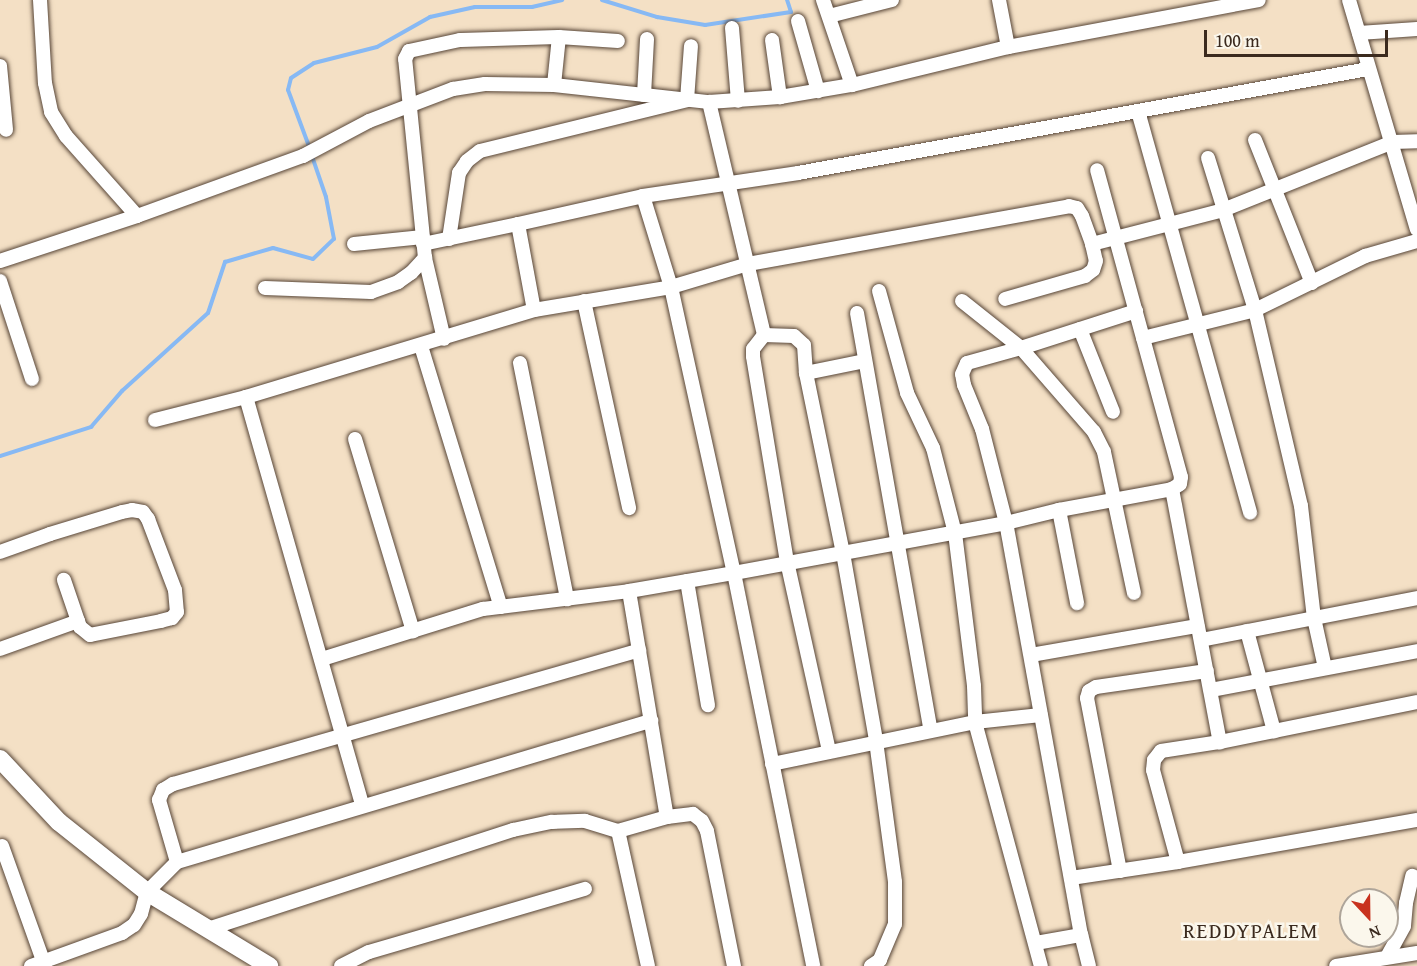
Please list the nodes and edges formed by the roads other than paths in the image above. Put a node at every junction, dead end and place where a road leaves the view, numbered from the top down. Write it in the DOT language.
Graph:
graph roads {
  1 [pos="40,0"];
  2 [pos="823,0"];
  3 [pos="892,0"];
  4 [pos="999,0"];
  5 [pos="1259,0"];
  6 [pos="1349,0"];
  7 [pos="871,3"];
  8 [pos="829,16"];
  9 [pos="798,21"];
  10 [pos="732,28"];
  11 [pos="1417,29"];
  12 [pos="1359,33"];
  13 [pos="559,37"];
  14 [pos="647,39"];
  15 [pos="772,40"];
  16 [pos="618,41"];
  17 [pos="691,46"];
  18 [pos="1008,47"];
  19 [pos="0,66"];
  20 [pos="1368,69"];
  21 [pos="554,85"];
  22 [pos="852,85"];
  23 [pos="818,91"];
  24 [pos="644,95"];
  25 [pos="780,97"];
  26 [pos="687,100"];
  27 [pos="738,100"];
  28 [pos="709,102"];
  29 [pos="410,106"];
  30 [pos="1138,111"];
  31 [pos="6,130"];
  32 [pos="1255,140"];
  33 [pos="1417,141"];
  34 [pos="1393,142"];
  35 [pos="1208,158"];
  36 [pos="1097,170"];
  37 [pos="729,182"];
  38 [pos="1274,190"];
  39 [pos="643,196"];
  40 [pos="1223,210"];
  41 [pos="136,216"];
  42 [pos="518,224"];
  43 [pos="1170,224"];
  44 [pos="1417,229"];
  45 [pos="450,239"];
  46 [pos="1116,240"];
  47 [pos="1417,241"];
  48 [pos="354,244"];
  49 [pos="1092,244"];
  50 [pos="424,246"];
  51 [pos="0,261"];
  52 [pos="748,264"];
  53 [pos="0,281"];
  54 [pos="1312,283"];
  55 [pos="671,287"];
  56 [pos="265,288"];
  57 [pos="879,291"];
  58 [pos="1005,299"];
  59 [pos="584,301"];
  60 [pos="962,301"];
  61 [pos="534,310"];
  62 [pos="1255,310"];
  63 [pos="1136,311"];
  64 [pos="857,314"];
  65 [pos="1196,322"];
  66 [pos="1080,329"];
  67 [pos="764,335"];
  68 [pos="1143,338"];
  69 [pos="444,339"];
  70 [pos="421,346"];
  71 [pos="1021,348"];
  72 [pos="865,361"];
  73 [pos="520,363"];
  74 [pos="806,373"];
  75 [pos="32,379"];
  76 [pos="246,397"];
  77 [pos="1113,412"];
  78 [pos="156,420"];
  79 [pos="356,439"];
  80 [pos="1172,489"];
  81 [pos="1114,500"];
  82 [pos="629,508"];
  83 [pos="1059,510"];
  84 [pos="1250,513"];
  85 [pos="1006,523"];
  86 [pos="955,533"];
  87 [pos="899,541"];
  88 [pos="0,552"];
  89 [pos="843,553"];
  90 [pos="787,562"];
  91 [pos="734,573"];
  92 [pos="64,580"];
  93 [pos="687,581"];
  94 [pos="629,591"];
  95 [pos="1134,593"];
  96 [pos="1417,597"];
  97 [pos="567,598"];
  98 [pos="1077,603"];
  99 [pos="501,607"];
  100 [pos="1314,618"];
  101 [pos="78,621"];
  102 [pos="413,631"];
  103 [pos="1247,631"];
  104 [pos="1200,633"];
  105 [pos="0,649"];
  106 [pos="639,650"];
  107 [pos="1417,651"];
  108 [pos="1030,655"];
  109 [pos="322,659"];
  110 [pos="1325,668"];
  111 [pos="1207,672"];
  112 [pos="1260,680"];
  113 [pos="1211,690"];
  114 [pos="1417,702"];
  115 [pos="708,705"];
  116 [pos="1041,715"];
  117 [pos="651,721"];
  118 [pos="975,722"];
  119 [pos="931,731"];
  120 [pos="1274,731"];
  121 [pos="343,734"];
  122 [pos="876,741"];
  123 [pos="1220,742"];
  124 [pos="829,751"];
  125 [pos="0,759"];
  126 [pos="772,764"];
  127 [pos="362,805"];
  128 [pos="668,817"];
  129 [pos="1417,820"];
  130 [pos="618,831"];
  131 [pos="2,846"];
  132 [pos="177,862"];
  133 [pos="1178,862"];
  134 [pos="1120,871"];
  135 [pos="1412,876"];
  136 [pos="1071,878"];
  137 [pos="585,889"];
  138 [pos="147,892"];
  139 [pos="208,929"];
  140 [pos="1081,935"];
  141 [pos="1036,943"];
  142 [pos="1417,953"];
  143 [pos="1387,957"];
  144 [pos="40,964"];
  145 [pos="269,966"];
  146 [pos="341,966"];
  147 [pos="648,966"];
  148 [pos="734,966"];
  149 [pos="813,966"];
  150 [pos="871,966"];
  151 [pos="1041,966"];
  152 [pos="1089,966"];
  153 [pos="1336,966"];
  1 -- 41 [label="street"];
  2 -- 8 [label="street"];
  3 -- 7 [label="street"];
  4 -- 18 [label="street"];
  5 -- 18 [label="street"];
  6 -- 12 [label="street"];
  7 -- 8 [label="street"];
  8 -- 22 [label="street"];
  9 -- 23 [label="street"];
  10 -- 27 [label="street"];
  11 -- 12 [label="street"];
  12 -- 20 [label="street"];
  13 -- 16 [label="street"];
  13 -- 21 [label="street"];
  13 -- 29 [label="street"];
  14 -- 24 [label="street"];
  15 -- 25 [label="street"];
  17 -- 26 [label="street"];
  18 -- 22 [label="street"];
  19 -- 31 [label="street"];
  20 -- 30 [label="street"];
  20 -- 34 [label="street"];
  21 -- 24 [label="street"];
  21 -- 29 [label="street"];
  22 -- 23 [label="street"];
  23 -- 25 [label="street"];
  24 -- 26 [label="street"];
  25 -- 27 [label="street"];
  26 -- 28 [label="street"];
  26 -- 45 [label="street"];
  27 -- 28 [label="street"];
  28 -- 37 [label="street"];
  29 -- 41 [label="street"];
  29 -- 50 [label="street"];
  30 -- 37 [label="street"];
  30 -- 43 [label="street"];
  32 -- 38 [label="street"];
  33 -- 34 [label="street"];
  34 -- 38 [label="street"];
  34 -- 44 [label="street"];
  35 -- 40 [label="street"];
  36 -- 46 [label="street"];
  37 -- 39 [label="street"];
  37 -- 52 [label="street"];
  38 -- 40 [label="street"];
  38 -- 54 [label="street"];
  39 -- 42 [label="street"];
  39 -- 55 [label="street"];
  40 -- 43 [label="street"];
  40 -- 62 [label="street"];
  41 -- 51 [label="street"];
  42 -- 45 [label="street"];
  42 -- 61 [label="street"];
  43 -- 46 [label="street"];
  43 -- 65 [label="street"];
  45 -- 50 [label="street"];
  46 -- 49 [label="street"];
  46 -- 63 [label="street"];
  47 -- 54 [label="street"];
  48 -- 50 [label="street"];
  49 -- 52 [label="street"];
  49 -- 58 [label="street"];
  50 -- 56 [label="street"];
  50 -- 69 [label="street"];
  52 -- 55 [label="street"];
  52 -- 67 [label="street"];
  53 -- 75 [label="street"];
  54 -- 62 [label="street"];
  55 -- 59 [label="street"];
  55 -- 91 [label="street"];
  57 -- 86 [label="street"];
  59 -- 61 [label="street"];
  59 -- 82 [label="street"];
  60 -- 71 [label="street"];
  61 -- 69 [label="street"];
  62 -- 65 [label="street"];
  62 -- 100 [label="street"];
  63 -- 66 [label="street"];
  63 -- 68 [label="street"];
  64 -- 72 [label="street"];
  65 -- 68 [label="street"];
  65 -- 84 [label="street"];
  66 -- 71 [label="street"];
  66 -- 77 [label="street"];
  67 -- 74 [label="street"];
  67 -- 90 [label="street"];
  68 -- 80 [label="street"];
  69 -- 70 [label="street"];
  70 -- 76 [label="street"];
  70 -- 99 [label="street"];
  71 -- 81 [label="street"];
  71 -- 85 [label="street"];
  72 -- 74 [label="street"];
  72 -- 87 [label="street"];
  73 -- 97 [label="street"];
  74 -- 89 [label="street"];
  76 -- 78 [label="street"];
  76 -- 109 [label="street"];
  79 -- 102 [label="street"];
  80 -- 81 [label="street"];
  80 -- 104 [label="street"];
  81 -- 83 [label="street"];
  81 -- 95 [label="street"];
  83 -- 85 [label="street"];
  83 -- 98 [label="street"];
  85 -- 86 [label="street"];
  85 -- 108 [label="street"];
  86 -- 87 [label="street"];
  86 -- 118 [label="street"];
  87 -- 89 [label="street"];
  87 -- 119 [label="street"];
  88 -- 101 [label="street"];
  89 -- 90 [label="street"];
  89 -- 122 [label="street"];
  90 -- 91 [label="street"];
  90 -- 124 [label="street"];
  91 -- 93 [label="street"];
  91 -- 126 [label="street"];
  92 -- 101 [label="street"];
  93 -- 94 [label="street"];
  93 -- 115 [label="street"];
  94 -- 97 [label="street"];
  94 -- 106 [label="street"];
  96 -- 100 [label="street"];
  97 -- 99 [label="street"];
  99 -- 102 [label="street"];
  100 -- 103 [label="street"];
  100 -- 110 [label="street"];
  101 -- 105 [label="street"];
  102 -- 109 [label="street"];
  103 -- 104 [label="street"];
  103 -- 112 [label="street"];
  104 -- 108 [label="street"];
  104 -- 111 [label="street"];
  106 -- 117 [label="street"];
  106 -- 121 [label="street"];
  107 -- 110 [label="street"];
  108 -- 116 [label="street"];
  109 -- 121 [label="street"];
  110 -- 112 [label="street"];
  111 -- 113 [label="street"];
  111 -- 134 [label="street"];
  112 -- 113 [label="street"];
  112 -- 120 [label="street"];
  113 -- 123 [label="street"];
  114 -- 120 [label="street"];
  116 -- 118 [label="street"];
  116 -- 136 [label="street"];
  117 -- 127 [label="street"];
  117 -- 128 [label="street"];
  118 -- 119 [label="street"];
  118 -- 141 [label="street"];
  119 -- 122 [label="street"];
  120 -- 123 [label="street"];
  121 -- 127 [label="street"];
  121 -- 132 [label="street"];
  122 -- 124 [label="street"];
  122 -- 150 [label="street"];
  123 -- 133 [label="street"];
  124 -- 126 [label="street"];
  125 -- 138 [label="street"];
  126 -- 149 [label="street"];
  127 -- 132 [label="street"];
  128 -- 130 [label="street"];
  128 -- 148 [label="street"];
  129 -- 133 [label="street"];
  130 -- 139 [label="street"];
  130 -- 147 [label="street"];
  131 -- 144 [label="street"];
  132 -- 138 [label="street"];
  133 -- 134 [label="street"];
  134 -- 136 [label="street"];
  135 -- 143 [label="street"];
  136 -- 140 [label="street"];
  137 -- 146 [label="street"];
  138 -- 139 [label="street"];
  138 -- 144 [label="street"];
  139 -- 145 [label="street"];
  140 -- 141 [label="street"];
  140 -- 152 [label="street"];
  141 -- 151 [label="street"];
  142 -- 143 [label="street"];
  143 -- 153 [label="street"];
}
